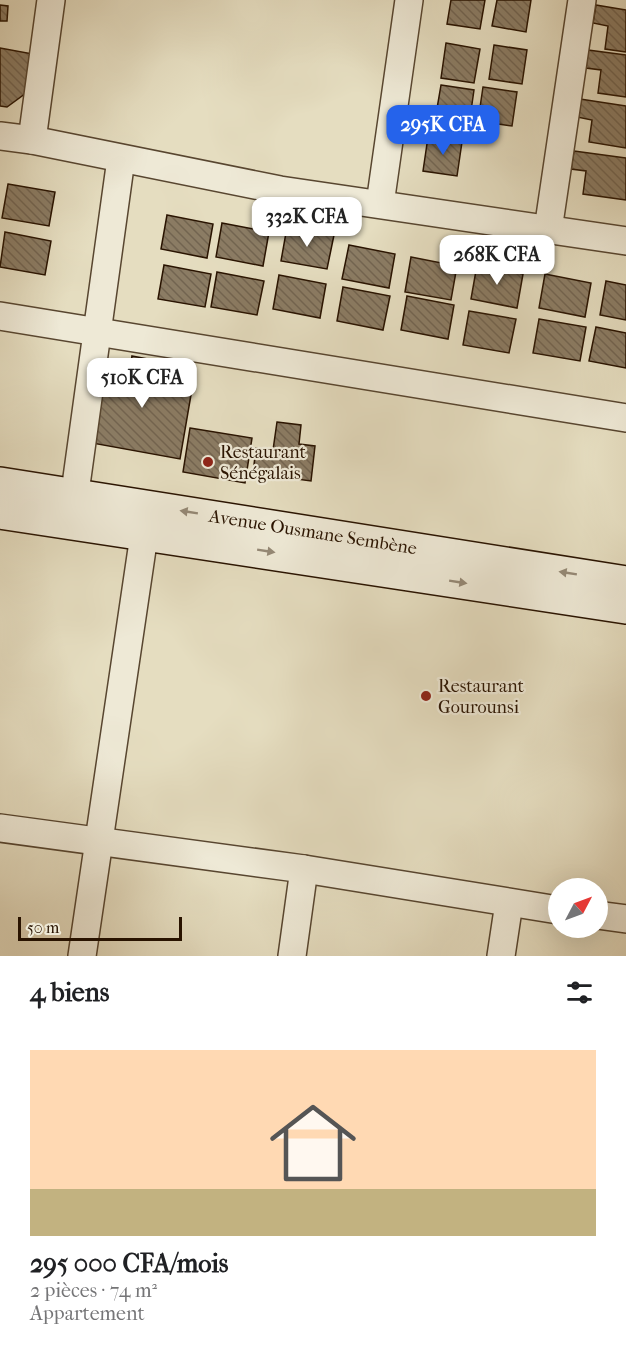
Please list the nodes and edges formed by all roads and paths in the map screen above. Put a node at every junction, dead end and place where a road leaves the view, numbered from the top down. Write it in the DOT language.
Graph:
graph roads {
  1 [pos="51,0"];
  2 [pos="410,0"];
  3 [pos="582,0"];
  4 [pos="0,136"];
  5 [pos="32,140"];
  6 [pos="121,159"];
  7 [pos="380,204"];
  8 [pos="548,230"];
  9 [pos="626,241"];
  10 [pos="0,316"];
  11 [pos="96,332"];
  12 [pos="626,418"];
  13 [pos="0,484"];
  14 [pos="73,509"];
  15 [pos="0,512"];
  16 [pos="147,518"];
  17 [pos="626,583"];
  18 [pos="626,607"];
  19 [pos="0,828"];
  20 [pos="100,841"];
  21 [pos="303,869"];
  22 [pos="509,903"];
  23 [pos="548,909"];
  24 [pos="608,917"];
  25 [pos="626,919"];
  26 [pos="82,956"];
  27 [pos="292,956"];
  28 [pos="501,956"];
  1 -- 5 [label="street"];
  2 -- 7 [label="street"];
  3 -- 8 [label="street"];
  4 -- 5 [label="street"];
  5 -- 6 [label="street"];
  6 -- 7 [label="street"];
  6 -- 11 [label="street"];
  7 -- 8 [label="street"];
  8 -- 9 [label="street"];
  10 -- 11 [label="street"];
  11 -- 12 [label="street"];
  11 -- 14 [label="street"];
  13 -- 14 [label="main road, Avenue Ousmane Sembène"];
  14 -- 15 [label="main road, Avenue Ousmane Sembène"];
  14 -- 16 [label="main road, Avenue Ousmane Sembène"];
  17 -- 16 [label="main road, Avenue Ousmane Sembène, one-way"];
  16 -- 18 [label="main road, Avenue Ousmane Sembène, one-way"];
  16 -- 20 [label="street"];
  19 -- 20 [label="street"];
  20 -- 21 [label="street"];
  20 -- 26 [label="street"];
  21 -- 22 [label="street"];
  21 -- 27 [label="street"];
  22 -- 23 [label="street"];
  22 -- 28 [label="street"];
  24 -- 25 [label="street"];
}
